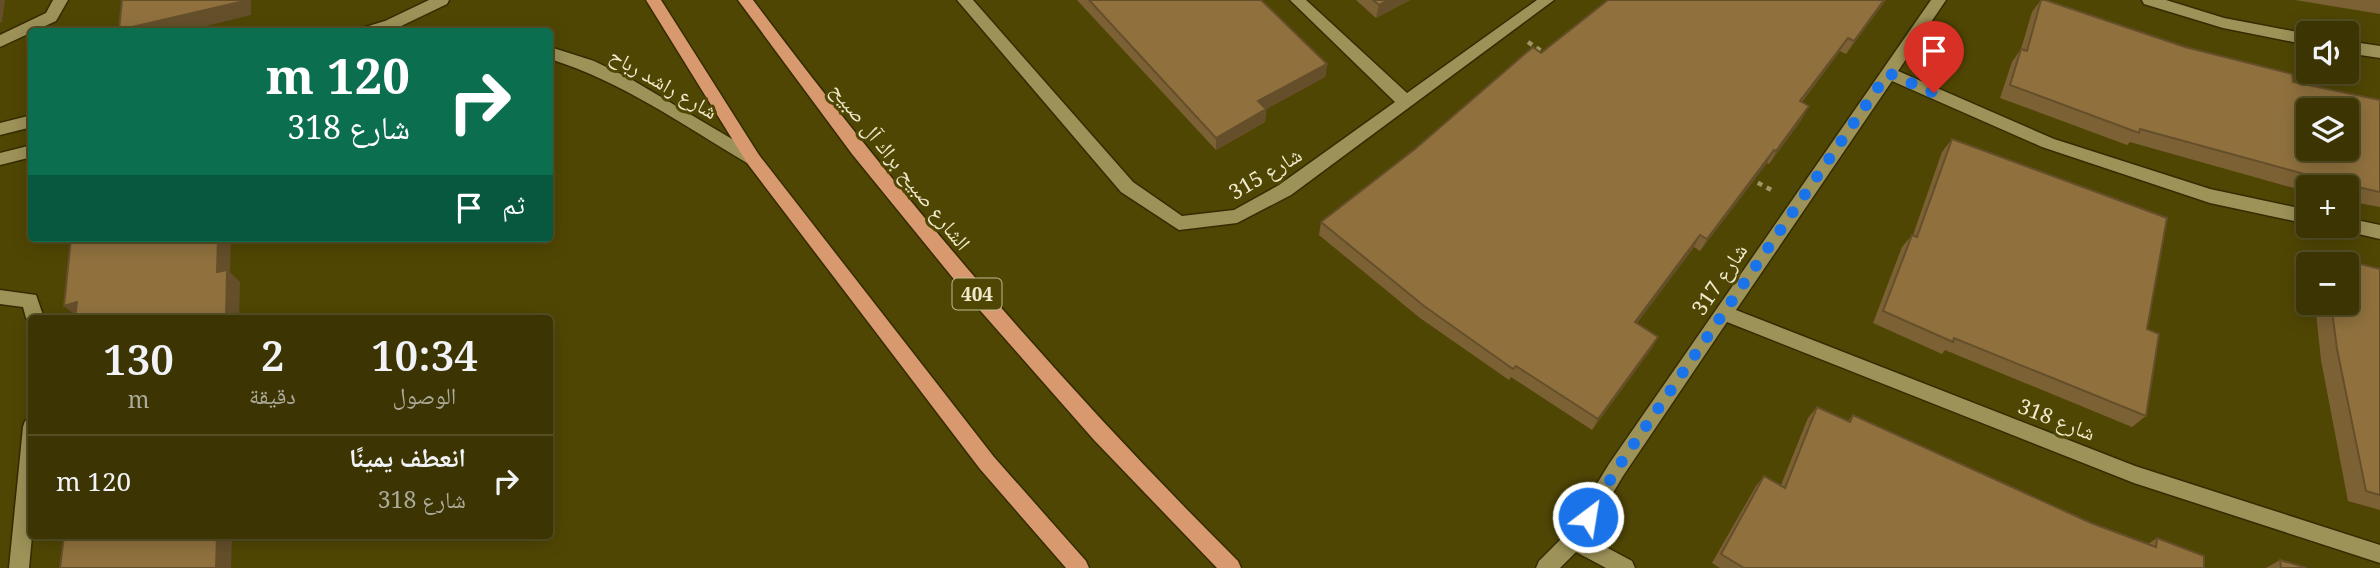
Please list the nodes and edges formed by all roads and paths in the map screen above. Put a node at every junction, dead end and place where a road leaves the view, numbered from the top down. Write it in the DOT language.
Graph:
graph roads {
  1 [pos="61,0"];
  2 [pos="442,0"];
  3 [pos="653,0"];
  4 [pos="745,0"];
  5 [pos="964,0"];
  6 [pos="1297,0"];
  7 [pos="1547,0"];
  8 [pos="1939,0"];
  9 [pos="2149,0"];
  10 [pos="378,28"];
  11 [pos="1507,28"];
  12 [pos="2296,38"];
  13 [pos="0,41"];
  14 [pos="2359,49"];
  15 [pos="2380,52"];
  16 [pos="553,54"];
  17 [pos="1551,57"];
  18 [pos="1888,73"];
  19 [pos="1405,101"];
  20 [pos="28,122"];
  21 [pos="0,129"];
  22 [pos="28,152"];
  23 [pos="0,159"];
  24 [pos="753,159"];
  25 [pos="1740,173"];
  26 [pos="1797,204"];
  27 [pos="2296,215"];
  28 [pos="2359,228"];
  29 [pos="2380,232"];
  30 [pos="0,297"];
  31 [pos="1723,313"];
  32 [pos="34,315"];
  33 [pos="28,470"];
  34 [pos="1574,540"];
  35 [pos="2380,554"];
  36 [pos="19,568"];
  37 [pos="1079,568"];
  38 [pos="1231,568"];
  39 [pos="1546,568"];
  40 [pos="1625,568"];
  1 -- 13 [label="street"];
  2 -- 10 [label="street"];
  3 -- 24 [label="main road"];
  4 -- 38 [label="main road, الشارع صبيح براك آل صبيح / 404"];
  5 -- 19 [label="street, شارع 315"];
  6 -- 19 [label="street"];
  7 -- 11 [label="street, شارع 315"];
  8 -- 18 [label="street, شارع 317"];
  9 -- 12 [label="street"];
  11 -- 17 [label="path"];
  11 -- 19 [label="street, شارع 315"];
  14 -- 15 [label="street"];
  16 -- 24 [label="street, شارع راشد رباح"];
  18 -- 26 [label="street, شارع 317"];
  18 -- 27 [label="street"];
  20 -- 21 [label="street"];
  22 -- 23 [label="street"];
  24 -- 37 [label="main road"];
  25 -- 26 [label="path"];
  26 -- 31 [label="street, شارع 317"];
  28 -- 29 [label="street"];
  30 -- 32 [label="street"];
  31 -- 34 [label="street, شارع 317"];
  31 -- 35 [label="street, شارع 318"];
  33 -- 36 [label="street"];
  34 -- 39 [label="street, شارع 317"];
  34 -- 40 [label="street"];
}
